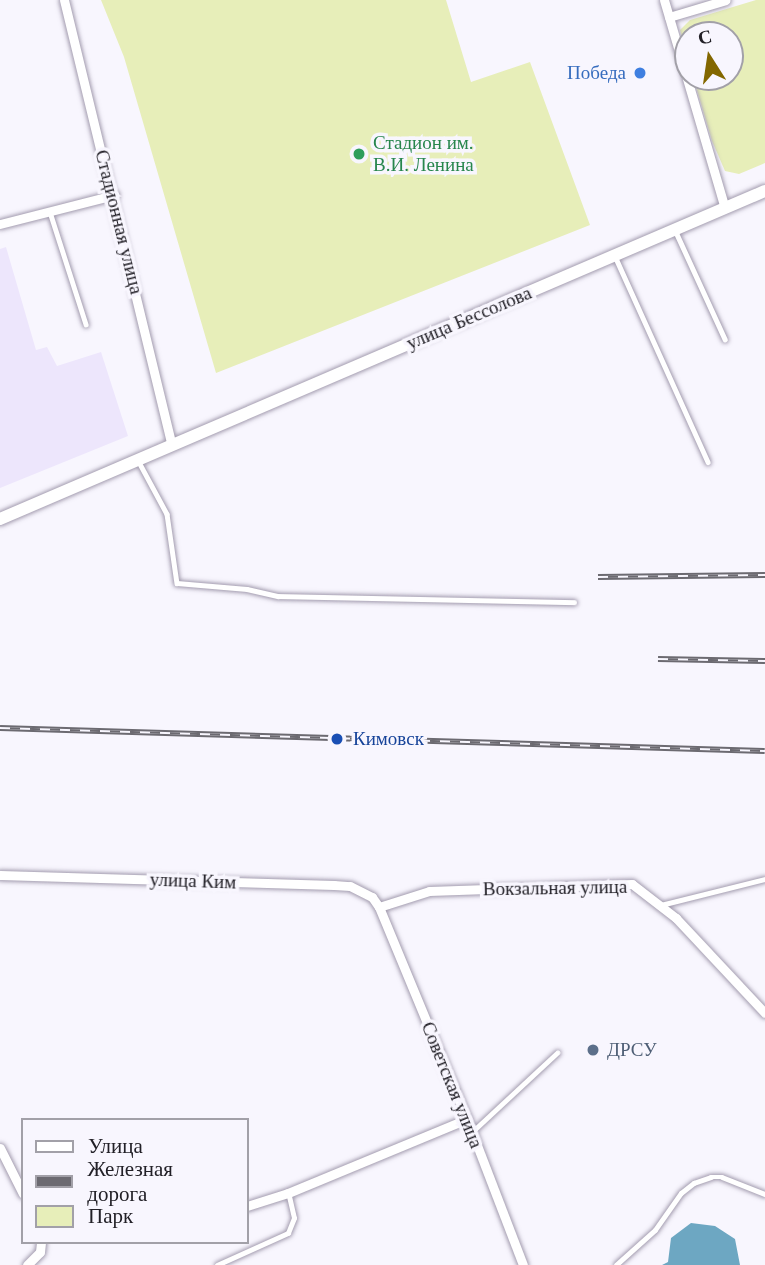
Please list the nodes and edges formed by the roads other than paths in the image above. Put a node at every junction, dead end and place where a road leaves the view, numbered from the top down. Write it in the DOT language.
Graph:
graph roads {
  1 [pos="64,0"];
  2 [pos="664,0"];
  3 [pos="726,0"];
  4 [pos="669,18"];
  5 [pos="765,191"];
  6 [pos="114,195"];
  7 [pos="725,208"];
  8 [pos="50,212"];
  9 [pos="0,224"];
  10 [pos="675,229"];
  11 [pos="615,256"];
  12 [pos="86,324"];
  13 [pos="725,339"];
  14 [pos="172,445"];
  15 [pos="138,460"];
  16 [pos="708,462"];
  17 [pos="0,519"];
  18 [pos="574,603"];
  19 [pos="0,875"];
  20 [pos="765,878"];
  21 [pos="662,905"];
  22 [pos="379,907"];
  23 [pos="765,1013"];
  24 [pos="557,1053"];
  25 [pos="467,1119"];
  26 [pos="472,1132"];
  27 [pos="0,1149"];
  28 [pos="21,1189"];
  29 [pos="288,1193"];
  30 [pos="765,1194"];
  31 [pos="248,1206"];
  32 [pos="41,1244"];
  33 [pos="27,1265"];
  34 [pos="216,1265"];
  35 [pos="523,1265"];
  36 [pos="616,1265"];
  1 -- 6 [label="street, Стадионная улица"];
  2 -- 4 [label="street"];
  3 -- 4 [label="street"];
  4 -- 7 [label="street"];
  5 -- 7 [label="main road, улица Бессолова"];
  6 -- 8 [label="street"];
  6 -- 14 [label="street, Стадионная улица"];
  7 -- 10 [label="main road, улица Бессолова"];
  8 -- 9 [label="street"];
  8 -- 12 [label="lane"];
  10 -- 11 [label="main road, улица Бессолова"];
  10 -- 13 [label="lane"];
  11 -- 14 [label="main road, улица Бессолова"];
  11 -- 16 [label="lane"];
  14 -- 15 [label="main road, улица Бессолова"];
  15 -- 17 [label="main road, улица Бессолова"];
  15 -- 18 [label="lane"];
  19 -- 22 [label="street, улица Ким"];
  20 -- 21 [label="lane"];
  21 -- 22 [label="street, Вокзальная улица"];
  21 -- 23 [label="street, Вокзальная улица"];
  22 -- 25 [label="street, Советская улица"];
  24 -- 26 [label="lane"];
  25 -- 26 [label="street, Советская улица"];
  25 -- 29 [label="street"];
  26 -- 35 [label="street, Советская улица"];
  27 -- 28 [label="street"];
  29 -- 31 [label="street"];
  29 -- 34 [label="lane"];
  30 -- 36 [label="lane"];
  32 -- 33 [label="street"];
}
